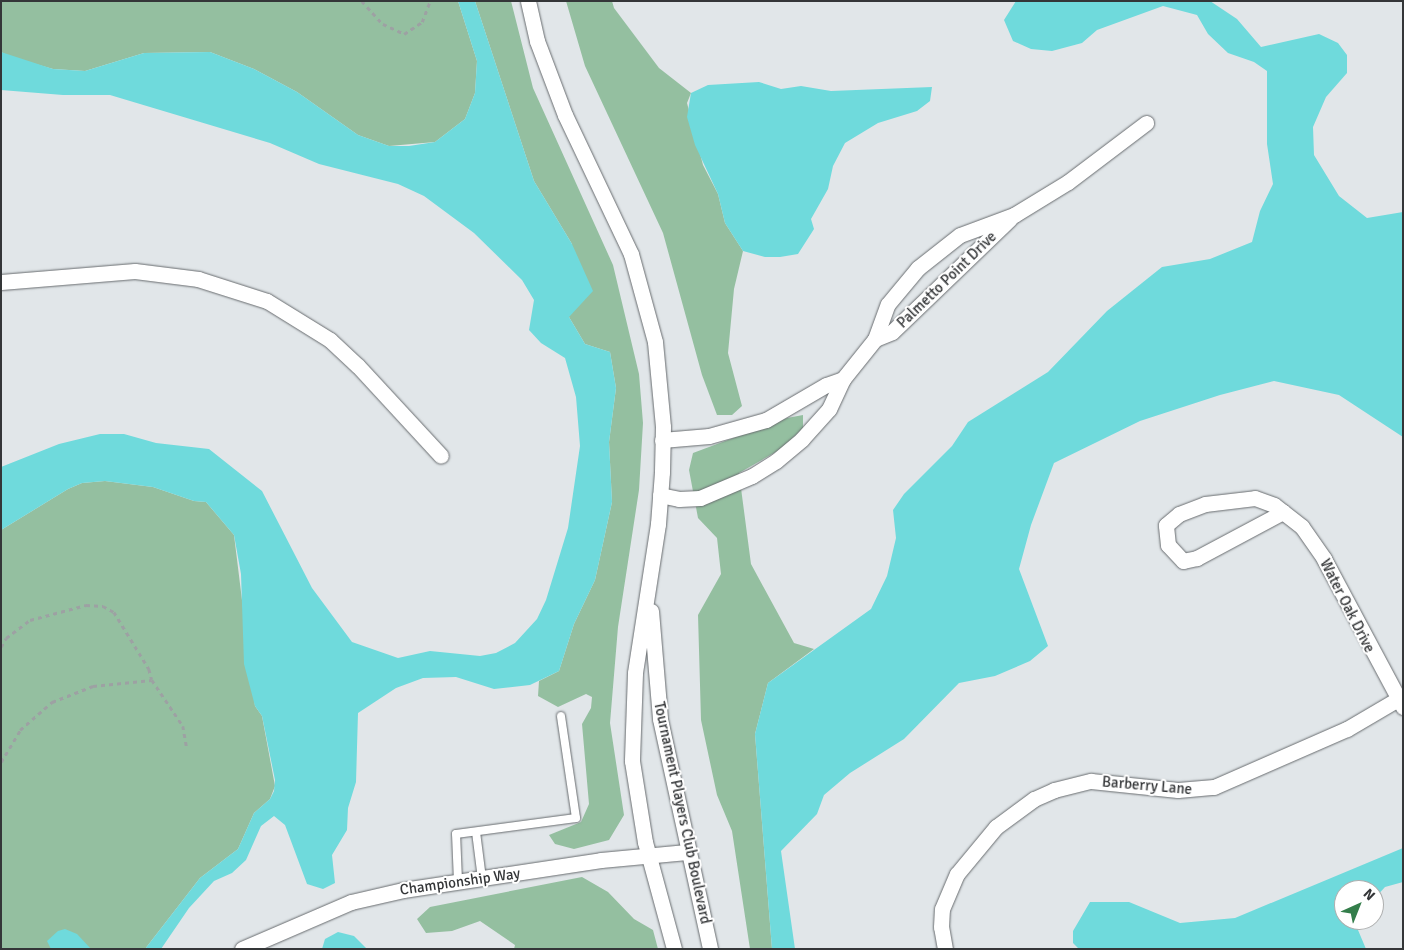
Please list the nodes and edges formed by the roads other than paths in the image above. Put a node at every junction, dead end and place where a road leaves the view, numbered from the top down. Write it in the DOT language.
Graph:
graph roads {
  1 [pos="528,1"];
  2 [pos="1146,123"];
  3 [pos="1014,214"];
  4 [pos="1,282"];
  5 [pos="875,339"];
  6 [pos="843,380"];
  7 [pos="662,440"];
  8 [pos="441,456"];
  9 [pos="660,494"];
  10 [pos="1283,512"];
  11 [pos="649,586"];
  12 [pos="1401,700"];
  13 [pos="562,716"];
  14 [pos="476,832"];
  15 [pos="687,852"];
  16 [pos="649,855"];
  17 [pos="482,879"];
  18 [pos="458,881"];
  19 [pos="242,949"];
  20 [pos="674,949"];
  21 [pos="710,949"];
  22 [pos="945,949"];
  1 -- 7 [label="street, Tournament Players Club Boulevard"];
  2 -- 3 [label="street, Palmetto Point Drive"];
  3 -- 5 [label="street, Palmetto Point Drive"];
  3 -- 5 [label="street, Palmetto Point Drive"];
  4 -- 8 [label="street"];
  5 -- 6 [label="street, Palmetto Point Drive"];
  6 -- 7 [label="street"];
  6 -- 9 [label="street, Palmetto Point Drive"];
  7 -- 9 [label="street, Tournament Players Club Boulevard"];
  9 -- 11 [label="street, Tournament Players Club Boulevard"];
  10 -- 10 [label="street, Water Oak Drive"];
  10 -- 12 [label="street, Water Oak Drive"];
  11 -- 15 [label="street, Tournament Players Club Boulevard"];
  11 -- 16 [label="street, Tournament Players Club Boulevard"];
  12 -- 22 [label="street, Barberry Lane"];
  13 -- 14 [label="lane"];
  14 -- 17 [label="lane"];
  14 -- 18 [label="lane"];
  15 -- 16 [label="street, Championship Way"];
  15 -- 21 [label="street, Tournament Players Club Boulevard"];
  16 -- 17 [label="street, Championship Way"];
  16 -- 20 [label="street, Tournament Players Club Boulevard"];
  17 -- 18 [label="street, Championship Way"];
  18 -- 19 [label="street, Championship Way"];
}
